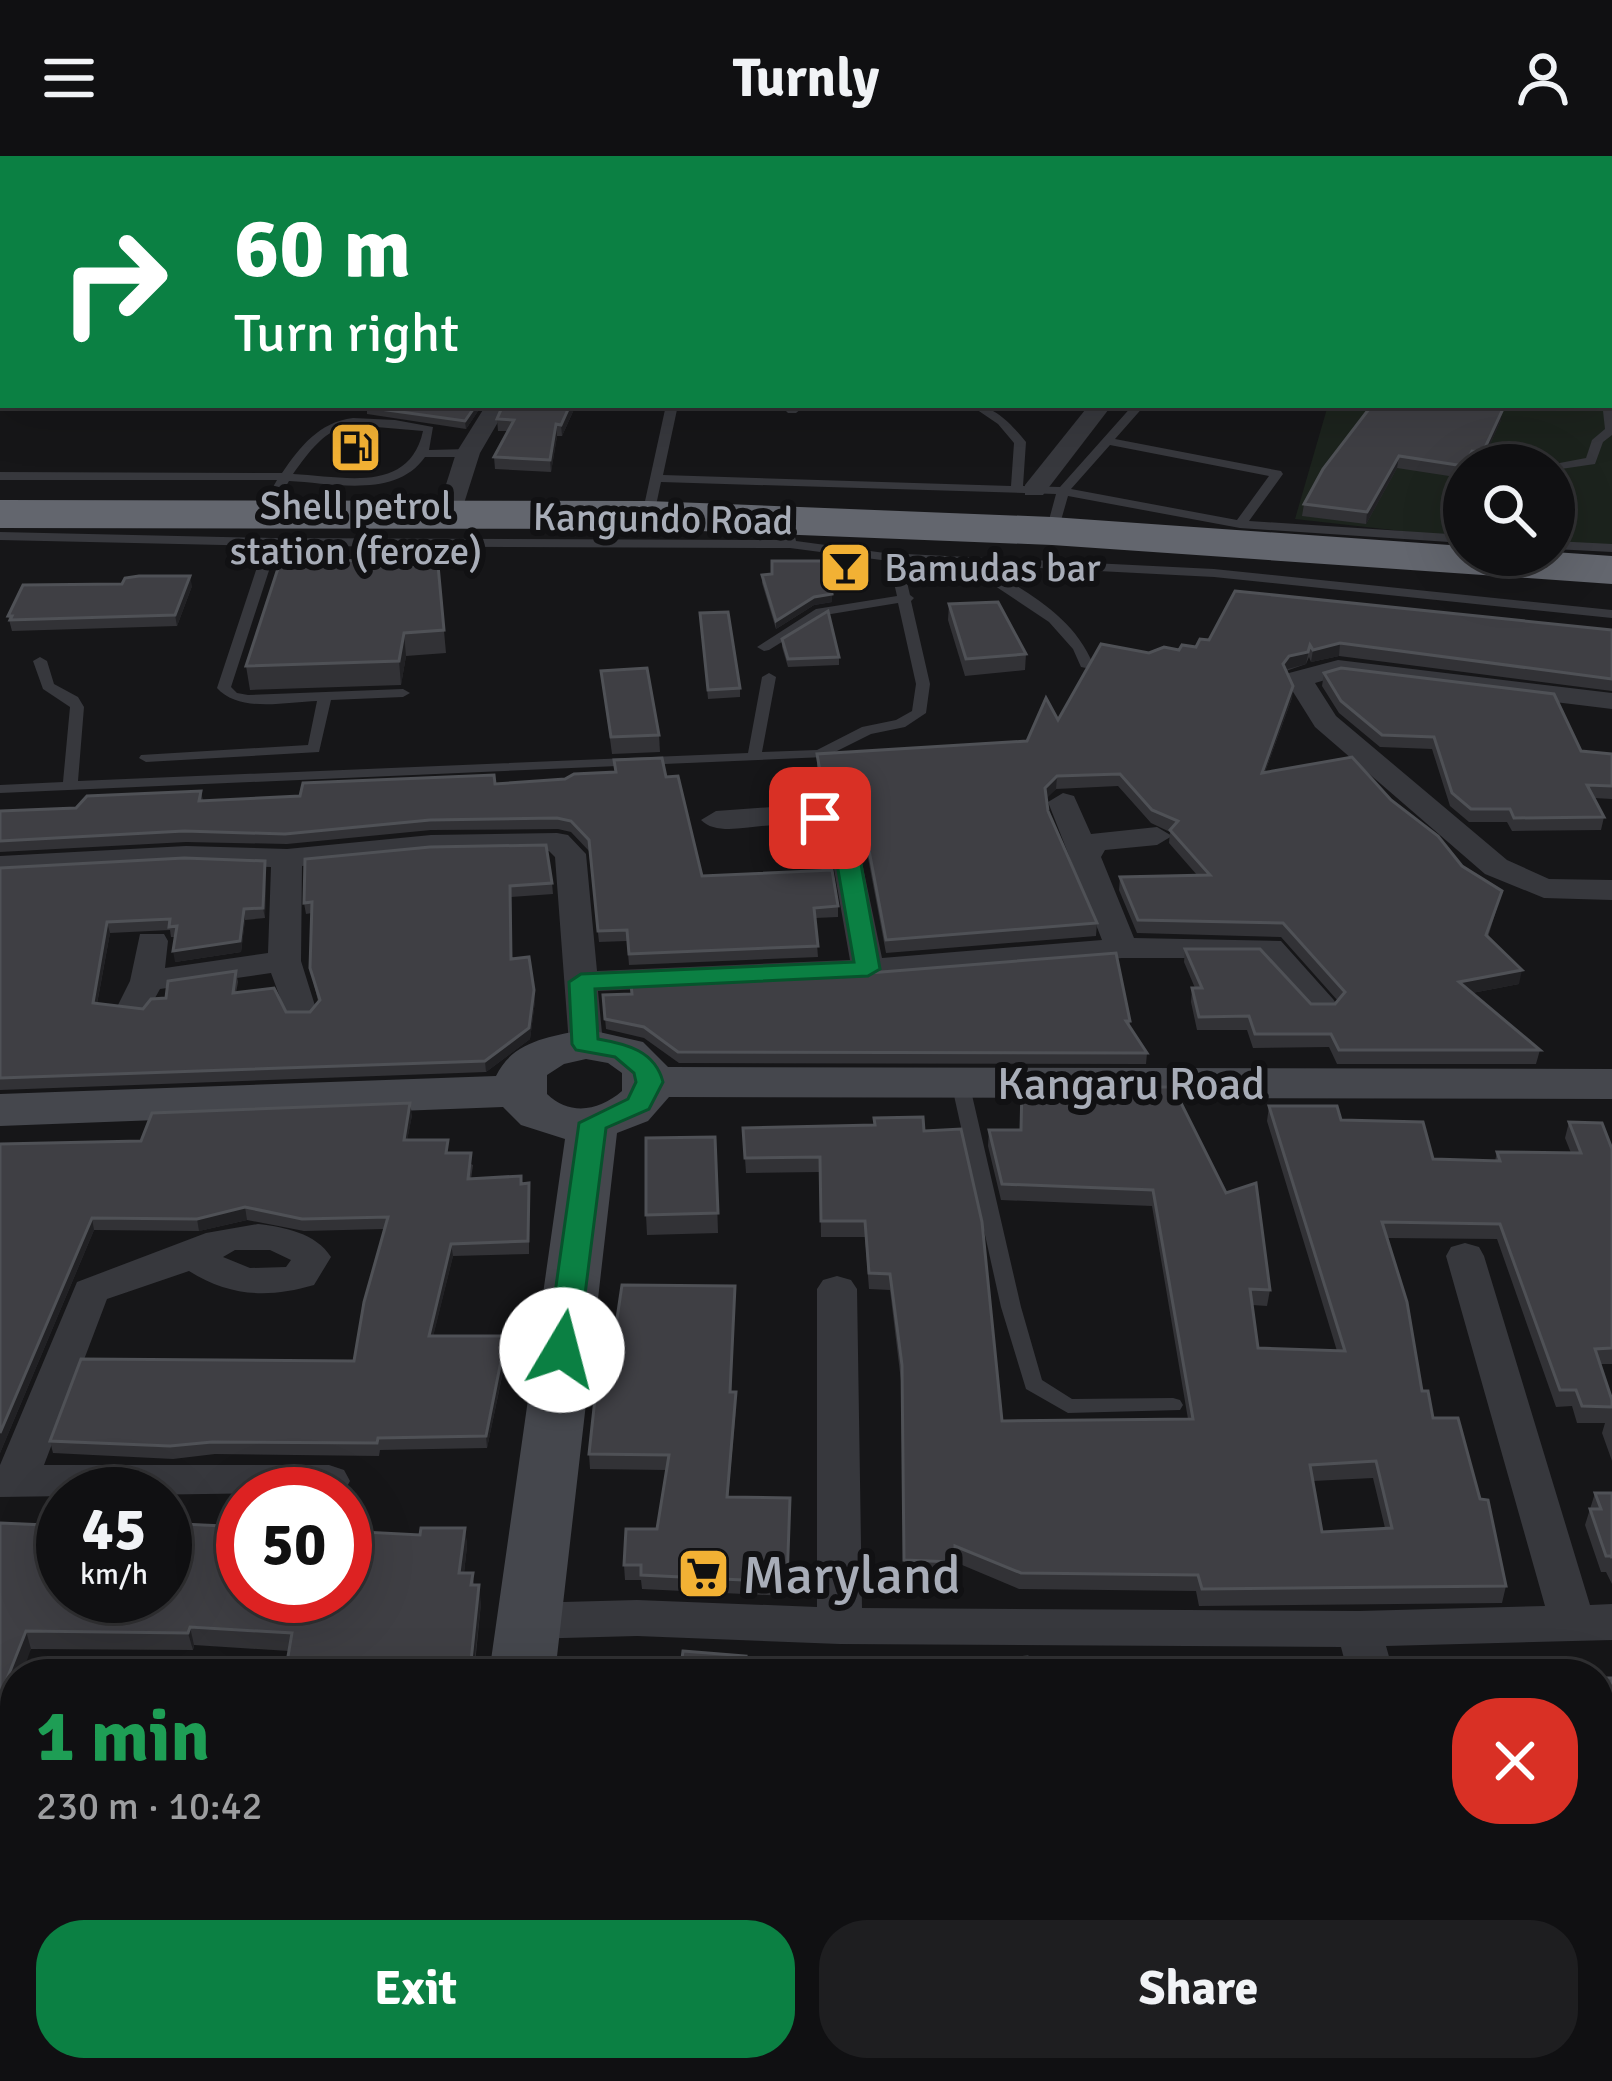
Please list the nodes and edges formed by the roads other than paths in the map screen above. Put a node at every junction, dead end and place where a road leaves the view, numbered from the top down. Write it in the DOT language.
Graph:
graph roads {
  1 [pos="495,408"];
  2 [pos="671,408"];
  3 [pos="981,408"];
  4 [pos="1099,408"];
  5 [pos="1136,408"];
  6 [pos="1609,411"];
  7 [pos="1107,441"];
  8 [pos="468,453"];
  9 [pos="422,454"];
  10 [pos="1575,463"];
  11 [pos="0,476"];
  12 [pos="652,496"];
  13 [pos="1041,500"];
  14 [pos="0,514"];
  15 [pos="448,516"];
  16 [pos="251,518"];
  17 [pos="1240,524"];
  18 [pos="788,532"];
  19 [pos="0,536"];
  20 [pos="1443,538"];
  21 [pos="1575,545"];
  22 [pos="1612,548"];
  23 [pos="842,554"];
  24 [pos="963,559"];
  25 [pos="1612,570"];
  26 [pos="907,598"];
  27 [pos="1612,614"];
  28 [pos="764,647"];
  29 [pos="40,661"];
  30 [pos="1086,664"];
  31 [pos="769,677"];
  32 [pos="403,693"];
  33 [pos="325,697"];
  34 [pos="1612,701"];
  35 [pos="754,757"];
  36 [pos="146,758"];
  37 [pos="70,785"];
  38 [pos="0,789"];
  39 [pos="1063,802"];
  40 [pos="716,820"];
  41 [pos="1156,836"];
  42 [pos="1085,857"];
  43 [pos="287,858"];
  44 [pos="0,865"];
  45 [pos="1612,890"];
  46 [pos="152,941"];
  47 [pos="1122,948"];
  48 [pos="284,961"];
  49 [pos="868,969"];
  50 [pos="581,982"];
  51 [pos="1321,1006"];
  52 [pos="300,1012"];
  53 [pos="586,1044"];
  54 [pos="650,1082"];
  55 [pos="960,1082"];
  56 [pos="1612,1084"];
  57 [pos="517,1091"];
  58 [pos="0,1109"];
  59 [pos="593,1123"];
  60 [pos="202,1253"];
  61 [pos="1465,1256"];
  62 [pos="837,1289"];
  63 [pos="1173,1405"];
  64 [pos="216,1483"];
  65 [pos="5,1487"];
  66 [pos="1592,1622"];
  67 [pos="839,1625"];
  68 [pos="1359,1630"];
  69 [pos="524,1648"];
  70 [pos="1368,1659"];
  1 -- 8 [label="street"];
  2 -- 12 [label="lane"];
  3 -- 13 [label="lane"];
  4 -- 13 [label="street"];
  5 -- 7 [label="lane"];
  6 -- 10 [label="lane"];
  7 -- 13 [label="lane"];
  7 -- 17 [label="lane"];
  8 -- 9 [label="lane"];
  8 -- 15 [label="street"];
  9 -- 16 [label="lane"];
  9 -- 16 [label="lane"];
  11 -- 16 [label="lane"];
  12 -- 13 [label="lane"];
  12 -- 15 [label="highway, Kangundo Road"];
  12 -- 18 [label="highway, Kangundo Road"];
  13 -- 17 [label="lane"];
  13 -- 18 [label="highway, Kangundo Road"];
  13 -- 25 [label="highway, Kangundo Road"];
  14 -- 16 [label="highway, Kangundo Road"];
  15 -- 16 [label="highway, Kangundo Road"];
  16 -- 18 [label="lane"];
  16 -- 19 [label="lane"];
  16 -- 33 [label="lane"];
  17 -- 20 [label="lane"];
  18 -- 23 [label="lane"];
  21 -- 22 [label="lane"];
  23 -- 24 [label="lane"];
  23 -- 26 [label="lane"];
  24 -- 27 [label="lane"];
  24 -- 30 [label="lane"];
  26 -- 28 [label="lane"];
  26 -- 35 [label="lane"];
  29 -- 37 [label="lane"];
  31 -- 35 [label="lane"];
  32 -- 33 [label="lane"];
  33 -- 36 [label="lane"];
  34 -- 45 [label="street"];
  35 -- 37 [label="lane"];
  37 -- 38 [label="lane"];
  39 -- 42 [label="street"];
  40 -- 49 [label="street"];
  41 -- 42 [label="street"];
  42 -- 47 [label="street"];
  43 -- 44 [label="street"];
  43 -- 48 [label="street"];
  43 -- 50 [label="street"];
  46 -- 48 [label="street"];
  47 -- 49 [label="street"];
  47 -- 51 [label="street"];
  48 -- 52 [label="street"];
  49 -- 50 [label="street"];
  50 -- 53 [label="street"];
  53 -- 54 [label="main road"];
  53 -- 57 [label="main road"];
  54 -- 55 [label="main road, Kangaru Road"];
  54 -- 59 [label="main road"];
  55 -- 56 [label="main road, Kangaru Road"];
  55 -- 63 [label="lane"];
  57 -- 58 [label="main road"];
  57 -- 59 [label="main road"];
  59 -- 69 [label="main road"];
  60 -- 65 [label="street"];
  61 -- 66 [label="street"];
  62 -- 67 [label="street"];
  64 -- 65 [label="street"];
  66 -- 68 [label="street"];
  67 -- 68 [label="street"];
  67 -- 69 [label="street"];
  68 -- 70 [label="street"];
}
